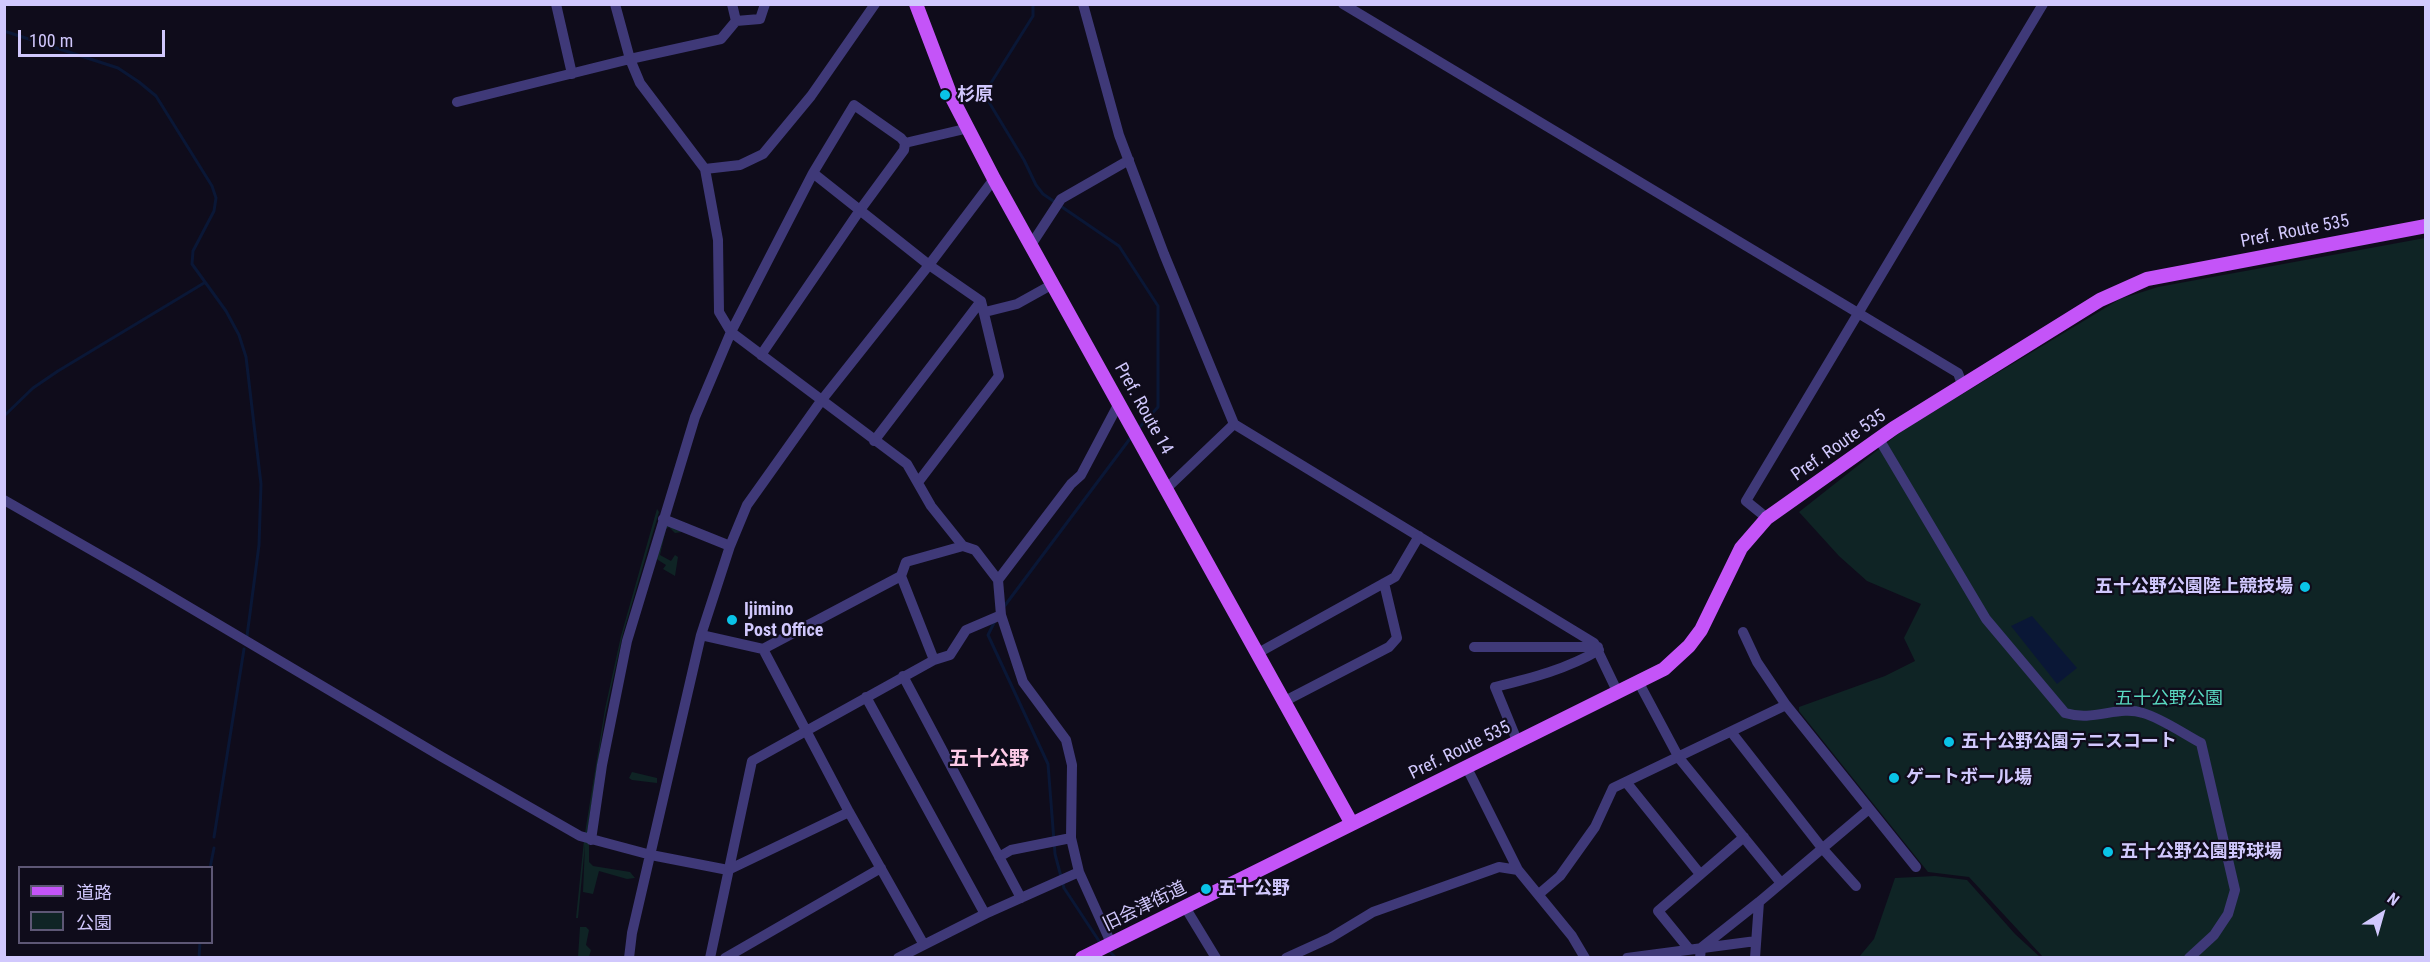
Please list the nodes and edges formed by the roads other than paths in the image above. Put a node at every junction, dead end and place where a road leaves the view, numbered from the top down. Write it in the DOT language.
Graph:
graph roads {
  1 [pos="556,4"];
  2 [pos="732,4"];
  3 [pos="765,4"];
  4 [pos="875,4"];
  5 [pos="916,4"];
  6 [pos="1083,4"];
  7 [pos="1342,4"];
  8 [pos="2043,4"];
  9 [pos="616,5"];
  10 [pos="736,21"];
  11 [pos="630,59"];
  12 [pos="572,74"];
  13 [pos="457,102"];
  14 [pos="969,128"];
  15 [pos="905,143"];
  16 [pos="1130,160"];
  17 [pos="705,169"];
  18 [pos="813,173"];
  19 [pos="994,179"];
  20 [pos="860,210"];
  21 [pos="2426,226"];
  22 [pos="1031,245"];
  23 [pos="929,266"];
  24 [pos="1053,284"];
  25 [pos="981,301"];
  26 [pos="985,312"];
  27 [pos="1857,314"];
  28 [pos="731,332"];
  29 [pos="761,355"];
  30 [pos="1962,384"];
  31 [pos="822,401"];
  32 [pos="1119,403"];
  33 [pos="1234,424"];
  34 [pos="1879,439"];
  35 [pos="874,441"];
  36 [pos="918,481"];
  37 [pos="1167,488"];
  38 [pos="4,500"];
  39 [pos="1767,518"];
  40 [pos="663,519"];
  41 [pos="1419,536"];
  42 [pos="730,546"];
  43 [pos="963,546"];
  44 [pos="901,576"];
  45 [pos="998,580"];
  46 [pos="1384,583"];
  47 [pos="1001,615"];
  48 [pos="1743,632"];
  49 [pos="702,635"];
  50 [pos="1474,647"];
  51 [pos="764,649"];
  52 [pos="1598,649"];
  53 [pos="1258,653"];
  54 [pos="934,660"];
  55 [pos="903,676"];
  56 [pos="1639,683"];
  57 [pos="1618,693"];
  58 [pos="866,697"];
  59 [pos="1285,701"];
  60 [pos="1786,705"];
  61 [pos="806,730"];
  62 [pos="1732,734"];
  63 [pos="1518,743"];
  64 [pos="1679,758"];
  65 [pos="1467,768"];
  66 [pos="1626,783"];
  67 [pos="1869,809"];
  68 [pos="849,812"];
  69 [pos="1352,824"];
  70 [pos="1744,837"];
  71 [pos="1071,838"];
  72 [pos="591,840"];
  73 [pos="1822,848"];
  74 [pos="651,855"];
  75 [pos="999,857"];
  76 [pos="1916,867"];
  77 [pos="881,868"];
  78 [pos="728,870"];
  79 [pos="1518,870"];
  80 [pos="1079,872"];
  81 [pos="1700,874"];
  82 [pos="1781,883"];
  83 [pos="1856,886"];
  84 [pos="1539,894"];
  85 [pos="1021,898"];
  86 [pos="1759,902"];
  87 [pos="1185,907"];
  88 [pos="985,914"];
  89 [pos="1756,940"];
  90 [pos="1111,943"];
  91 [pos="924,945"];
  92 [pos="1689,950"];
  93 [pos="1700,953"];
  94 [pos="629,957"];
  95 [pos="710,957"];
  96 [pos="725,957"];
  97 [pos="898,957"];
  98 [pos="1082,957"];
  99 [pos="1216,957"];
  100 [pos="1286,957"];
  101 [pos="1585,957"];
  102 [pos="1627,957"];
  103 [pos="1755,957"];
  104 [pos="2189,957"];
  1 -- 12 [label="street"];
  2 -- 10 [label="street"];
  3 -- 10 [label="street"];
  4 -- 17 [label="street"];
  5 -- 14 [label="main road, Pref. Route 14"];
  6 -- 16 [label="street"];
  7 -- 27 [label="street"];
  8 -- 27 [label="street"];
  9 -- 11 [label="street"];
  10 -- 11 [label="street"];
  11 -- 12 [label="street"];
  11 -- 17 [label="street"];
  12 -- 13 [label="street"];
  14 -- 15 [label="street"];
  14 -- 19 [label="main road, Pref. Route 14"];
  15 -- 18 [label="street"];
  15 -- 20 [label="street"];
  16 -- 22 [label="street"];
  16 -- 33 [label="street"];
  17 -- 28 [label="street"];
  18 -- 20 [label="street"];
  18 -- 28 [label="street"];
  19 -- 22 [label="main road, Pref. Route 14"];
  19 -- 23 [label="street"];
  20 -- 23 [label="street"];
  20 -- 29 [label="street"];
  21 -- 30 [label="main road, Pref. Route 535"];
  22 -- 24 [label="main road, Pref. Route 14"];
  23 -- 25 [label="street"];
  23 -- 31 [label="street"];
  24 -- 26 [label="street"];
  24 -- 32 [label="main road, Pref. Route 14"];
  25 -- 26 [label="street"];
  25 -- 35 [label="street"];
  26 -- 36 [label="street"];
  27 -- 30 [label="street"];
  27 -- 39 [label="street"];
  28 -- 29 [label="street"];
  28 -- 40 [label="street"];
  29 -- 31 [label="street"];
  30 -- 34 [label="main road, Pref. Route 535"];
  31 -- 35 [label="street"];
  31 -- 42 [label="street"];
  32 -- 37 [label="main road, Pref. Route 14"];
  32 -- 45 [label="street"];
  33 -- 37 [label="street"];
  33 -- 41 [label="street"];
  34 -- 39 [label="main road, Pref. Route 535"];
  34 -- 104 [label="street"];
  35 -- 36 [label="street"];
  36 -- 43 [label="street"];
  37 -- 53 [label="main road, Pref. Route 14"];
  38 -- 72 [label="street"];
  39 -- 56 [label="main road, Pref. Route 535"];
  40 -- 42 [label="street"];
  40 -- 72 [label="street"];
  41 -- 46 [label="street"];
  41 -- 52 [label="street"];
  42 -- 49 [label="street"];
  43 -- 44 [label="street"];
  43 -- 45 [label="street"];
  44 -- 51 [label="street"];
  44 -- 54 [label="street"];
  45 -- 47 [label="street"];
  46 -- 53 [label="street"];
  46 -- 59 [label="street"];
  47 -- 54 [label="street"];
  47 -- 71 [label="street"];
  48 -- 60 [label="street"];
  49 -- 51 [label="street"];
  49 -- 74 [label="street"];
  50 -- 52 [label="street"];
  51 -- 61 [label="street"];
  52 -- 57 [label="street"];
  52 -- 63 [label="street"];
  53 -- 59 [label="main road, Pref. Route 14"];
  54 -- 55 [label="street"];
  55 -- 58 [label="street"];
  55 -- 75 [label="street"];
  56 -- 57 [label="main road, Pref. Route 535"];
  56 -- 64 [label="street"];
  57 -- 63 [label="main road, Pref. Route 535"];
  58 -- 61 [label="street"];
  58 -- 88 [label="street"];
  59 -- 69 [label="main road, Pref. Route 14"];
  60 -- 62 [label="street"];
  60 -- 67 [label="street"];
  61 -- 68 [label="street"];
  61 -- 78 [label="street"];
  62 -- 64 [label="street"];
  62 -- 73 [label="street"];
  63 -- 65 [label="main road, Pref. Route 535"];
  64 -- 66 [label="street"];
  64 -- 70 [label="street"];
  65 -- 69 [label="main road, Pref. Route 535"];
  65 -- 79 [label="street"];
  66 -- 81 [label="street"];
  66 -- 84 [label="street"];
  67 -- 73 [label="street"];
  67 -- 76 [label="street"];
  68 -- 77 [label="street"];
  68 -- 78 [label="street"];
  69 -- 87 [label="main road, 旧会津街道"];
  70 -- 81 [label="street"];
  70 -- 82 [label="street"];
  71 -- 75 [label="street"];
  71 -- 80 [label="street"];
  72 -- 74 [label="street"];
  73 -- 82 [label="street"];
  73 -- 83 [label="street"];
  74 -- 78 [label="street"];
  74 -- 94 [label="street"];
  75 -- 85 [label="street"];
  77 -- 91 [label="street"];
  77 -- 96 [label="street"];
  78 -- 95 [label="street"];
  79 -- 84 [label="street"];
  79 -- 100 [label="street"];
  80 -- 85 [label="street"];
  80 -- 90 [label="street"];
  81 -- 92 [label="street"];
  82 -- 86 [label="street"];
  84 -- 101 [label="street"];
  85 -- 88 [label="street"];
  86 -- 89 [label="street"];
  86 -- 93 [label="street"];
  87 -- 90 [label="main road, 旧会津街道"];
  87 -- 99 [label="street"];
  88 -- 91 [label="street"];
  89 -- 93 [label="street"];
  89 -- 103 [label="street"];
  90 -- 98 [label="main road, 旧会津街道"];
  91 -- 97 [label="street"];
  92 -- 93 [label="street"];
  92 -- 102 [label="street"];
}
